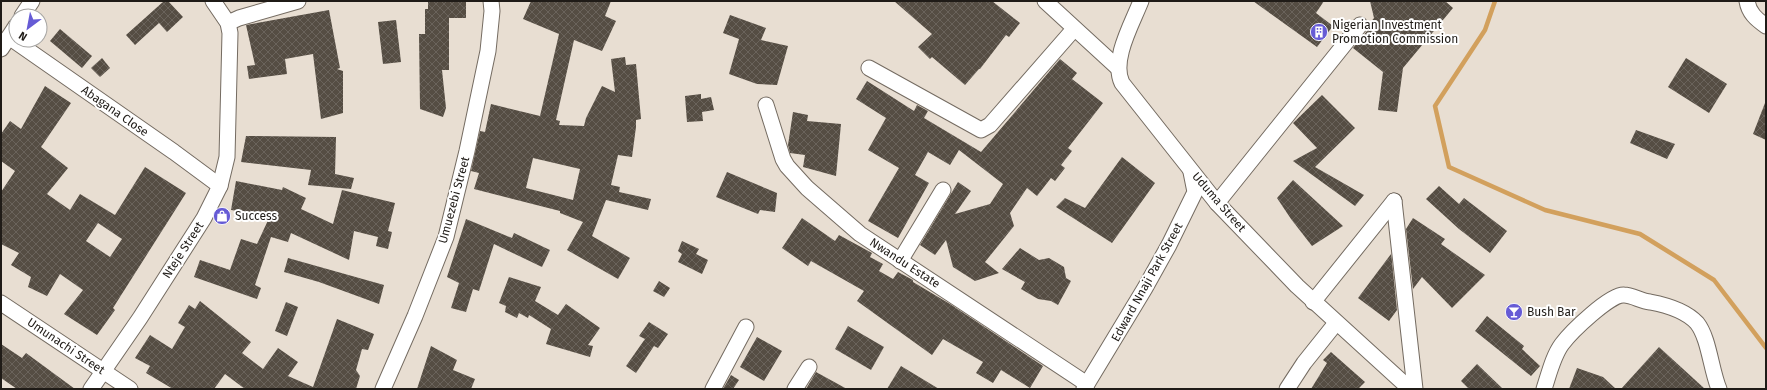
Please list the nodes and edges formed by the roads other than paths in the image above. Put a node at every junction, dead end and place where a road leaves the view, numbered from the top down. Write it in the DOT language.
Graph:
graph roads {
  1 [pos="213,1"];
  2 [pos="298,1"];
  3 [pos="491,1"];
  4 [pos="1045,1"];
  5 [pos="1141,1"];
  6 [pos="1747,1"];
  7 [pos="228,23"];
  8 [pos="1360,25"];
  9 [pos="1766,26"];
  10 [pos="1074,29"];
  11 [pos="23,48"];
  12 [pos="869,68"];
  13 [pos="1118,68"];
  14 [pos="766,106"];
  15 [pos="1191,170"];
  16 [pos="220,186"];
  17 [pos="943,190"];
  18 [pos="1217,203"];
  19 [pos="900,261"];
  20 [pos="1313,302"];
  21 [pos="1,303"];
  22 [pos="1336,324"];
  23 [pos="746,326"];
  24 [pos="809,367"];
  25 [pos="104,371"];
  26 [pos="1085,386"];
  27 [pos="91,389"];
  28 [pos="130,389"];
  29 [pos="383,389"];
  30 [pos="713,389"];
  31 [pos="795,389"];
  32 [pos="1287,389"];
  33 [pos="1410,389"];
  34 [pos="1414,389"];
  35 [pos="1544,389"];
  36 [pos="1719,389"];
  1 -- 7 [label="street, Nteje Street"];
  2 -- 7 [label="street"];
  3 -- 29 [label="street, Umuezebi Street"];
  4 -- 10 [label="street, Uduma Street"];
  5 -- 13 [label="street"];
  6 -- 9 [label="street"];
  7 -- 16 [label="street, Nteje Street"];
  8 -- 18 [label="street"];
  10 -- 12 [label="street"];
  10 -- 13 [label="street, Uduma Street"];
  11 -- 16 [label="street, Abagana Close"];
  13 -- 15 [label="street, Uduma Street"];
  14 -- 19 [label="street, Nwandu Estate"];
  15 -- 18 [label="street, Uduma Street"];
  15 -- 26 [label="street, Edward Nnaji Park Street"];
  16 -- 25 [label="street, Nteje Street"];
  17 -- 19 [label="street"];
  18 -- 20 [label="street, Uduma Street"];
  19 -- 26 [label="street, Nwandu Estate"];
  20 -- 22 [label="street, Uduma Street"];
  20 -- 34 [label="street"];
  21 -- 25 [label="street, Umunachi Street"];
  22 -- 32 [label="street"];
  22 -- 33 [label="street, Uduma Street"];
  23 -- 30 [label="street"];
  24 -- 31 [label="street"];
  25 -- 27 [label="street, Nteje Street"];
  25 -- 28 [label="street, Umunachi Street"];
  35 -- 36 [label="street"];
}
